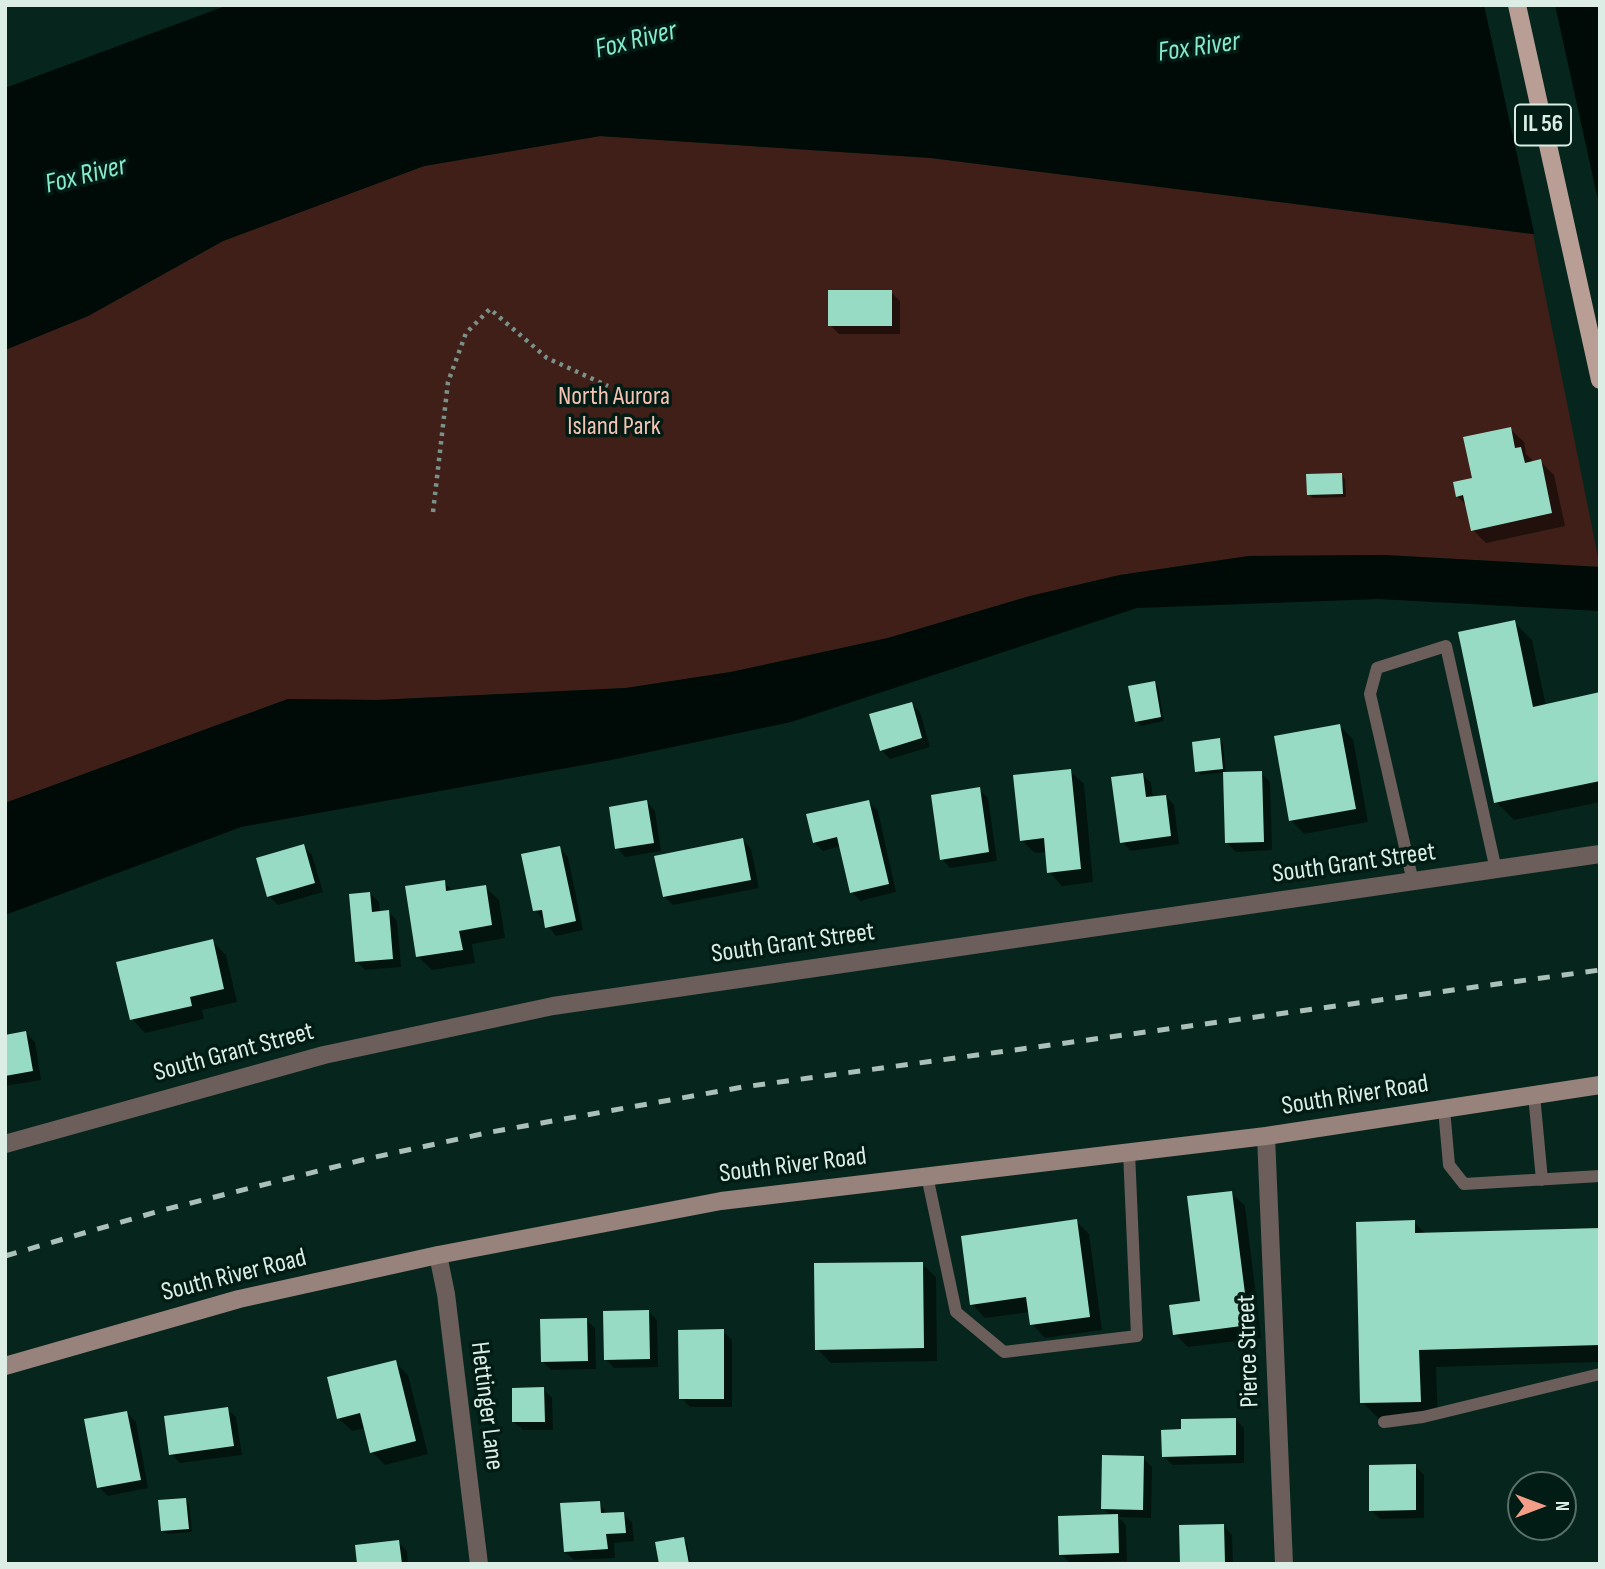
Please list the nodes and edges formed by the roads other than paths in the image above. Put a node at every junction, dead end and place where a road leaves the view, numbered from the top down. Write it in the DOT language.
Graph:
graph roads {
  1 [pos="1517,5"];
  2 [pos="1600,380"];
  3 [pos="1600,854"];
  4 [pos="1496,870"];
  5 [pos="1413,882"];
  6 [pos="1600,1085"];
  7 [pos="1534,1095"];
  8 [pos="1444,1109"];
  9 [pos="1266,1136"];
  10 [pos="5,1144"];
  11 [pos="1129,1152"];
  12 [pos="927,1176"];
  13 [pos="1600,1176"];
  14 [pos="1542,1180"];
  15 [pos="438,1255"];
  16 [pos="5,1366"];
  17 [pos="1600,1374"];
  18 [pos="1384,1422"];
  19 [pos="479,1564"];
  20 [pos="1284,1564"];
  1 -- 2 [label="main road, IL 56"];
  3 -- 4 [label="street, South Grant Street"];
  4 -- 5 [label="street, South Grant Street"];
  4 -- 5 [label="lane"];
  5 -- 10 [label="street, South Grant Street"];
  6 -- 7 [label="main road, South River Road"];
  7 -- 8 [label="main road, South River Road"];
  7 -- 14 [label="lane"];
  8 -- 9 [label="main road, South River Road"];
  8 -- 14 [label="lane"];
  9 -- 11 [label="main road, South River Road"];
  9 -- 20 [label="street, Pierce Street"];
  11 -- 12 [label="main road, South River Road"];
  11 -- 12 [label="lane"];
  12 -- 15 [label="main road, South River Road"];
  13 -- 14 [label="lane"];
  15 -- 16 [label="main road, South River Road"];
  15 -- 19 [label="street, Hettinger Lane"];
  17 -- 18 [label="lane"];
}
